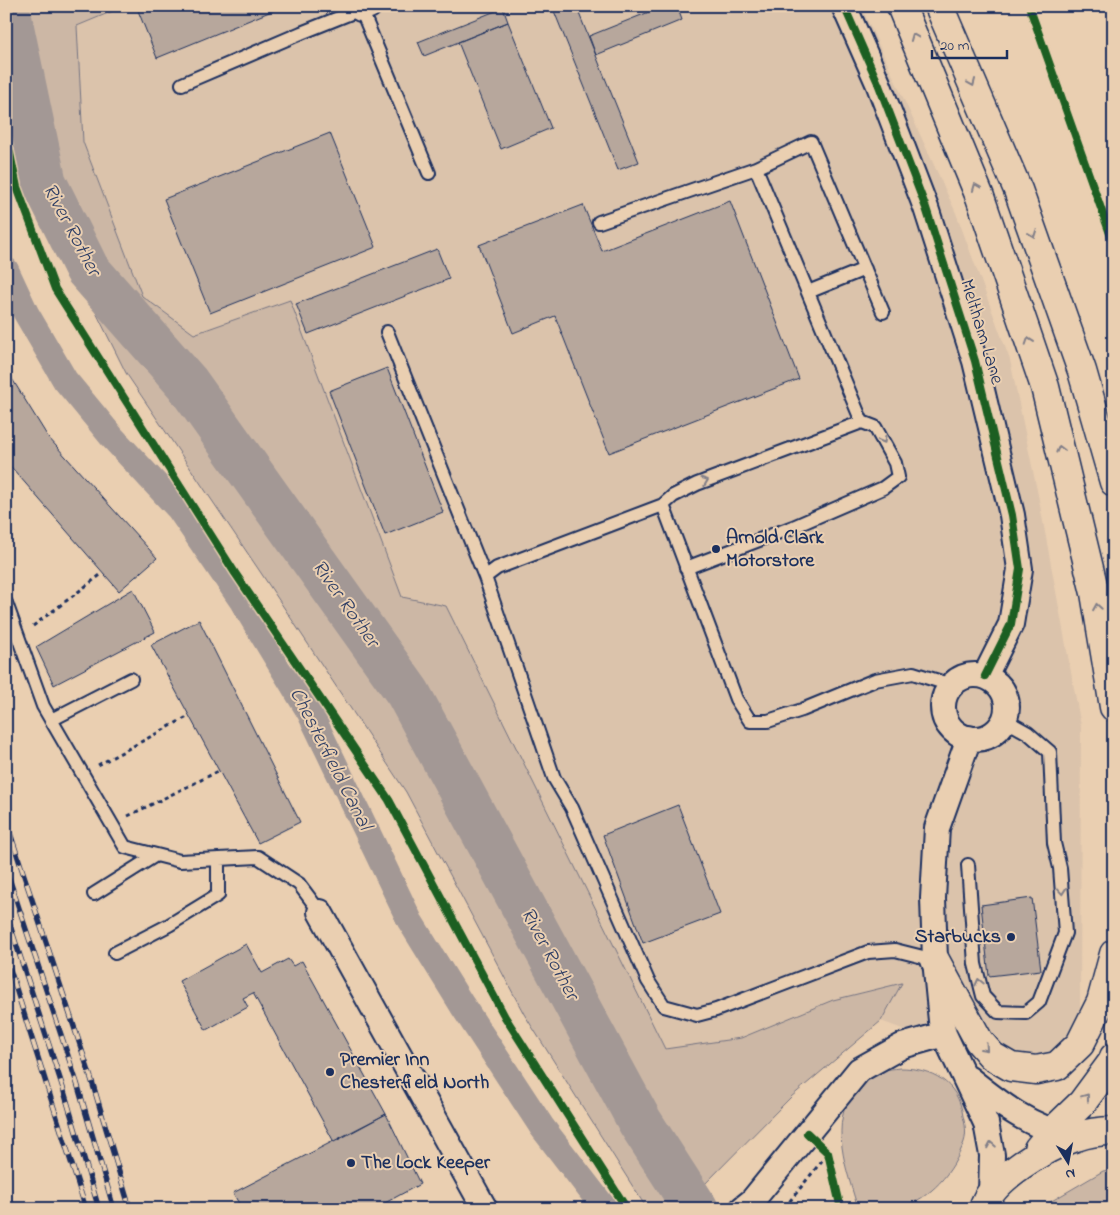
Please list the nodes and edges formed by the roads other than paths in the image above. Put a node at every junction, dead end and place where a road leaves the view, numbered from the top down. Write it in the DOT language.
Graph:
graph roads {
  1 [pos="844,6"];
  2 [pos="901,6"];
  3 [pos="940,6"];
  4 [pos="365,8"];
  5 [pos="182,84"];
  6 [pos="756,168"];
  7 [pos="430,173"];
  8 [pos="599,222"];
  9 [pos="864,269"];
  10 [pos="808,292"];
  11 [pos="883,312"];
  12 [pos="386,332"];
  13 [pos="862,422"];
  14 [pos="1114,482"];
  15 [pos="663,505"];
  16 [pos="686,568"];
  17 [pos="485,577"];
  18 [pos="6,603"];
  19 [pos="986,676"];
  20 [pos="131,679"];
  21 [pos="951,685"];
  22 [pos="1114,707"];
  23 [pos="51,720"];
  24 [pos="1005,720"];
  25 [pos="969,738"];
  26 [pos="156,855"];
  27 [pos="218,859"];
  28 [pos="968,865"];
  29 [pos="94,894"];
  30 [pos="320,912"];
  31 [pos="115,953"];
  32 [pos="1114,954"];
  33 [pos="935,960"];
  34 [pos="944,1034"];
  35 [pos="1114,1057"];
  36 [pos="963,1074"];
  37 [pos="1114,1131"];
  38 [pos="1064,1135"];
  39 [pos="982,1204"];
  40 [pos="485,1209"];
  41 [pos="742,1209"];
  1 -- 19 [label="street, Meltham Lane"];
  22 -- 2 [label="highway, one-way"];
  3 -- 14 [label="highway, one-way"];
  4 -- 5 [label="lane"];
  4 -- 7 [label="lane"];
  6 -- 8 [label="lane"];
  6 -- 9 [label="lane"];
  6 -- 10 [label="lane"];
  9 -- 10 [label="lane"];
  9 -- 11 [label="lane"];
  10 -- 13 [label="lane"];
  12 -- 17 [label="lane"];
  15 -- 13 [label="lane, one-way"];
  13 -- 16 [label="lane, one-way"];
  15 -- 16 [label="lane"];
  15 -- 17 [label="lane"];
  16 -- 21 [label="lane"];
  17 -- 33 [label="lane"];
  18 -- 23 [label="lane"];
  19 -- 21 [label="street"];
  19 -- 24 [label="street"];
  20 -- 23 [label="lane"];
  21 -- 25 [label="street"];
  23 -- 26 [label="lane"];
  24 -- 25 [label="street"];
  24 -- 28 [label="lane, one-way"];
  25 -- 33 [label="street"];
  26 -- 27 [label="lane"];
  26 -- 29 [label="lane"];
  27 -- 30 [label="lane"];
  27 -- 31 [label="lane"];
  30 -- 40 [label="street"];
  33 -- 32 [label="highway, one-way"];
  33 -- 34 [label="street"];
  34 -- 36 [label="street"];
  34 -- 41 [label="street"];
  38 -- 35 [label="highway, one-way"];
  36 -- 38 [label="street"];
  39 -- 36 [label="street, one-way"];
  37 -- 38 [label="highway"];
  38 -- 39 [label="highway"];
}
